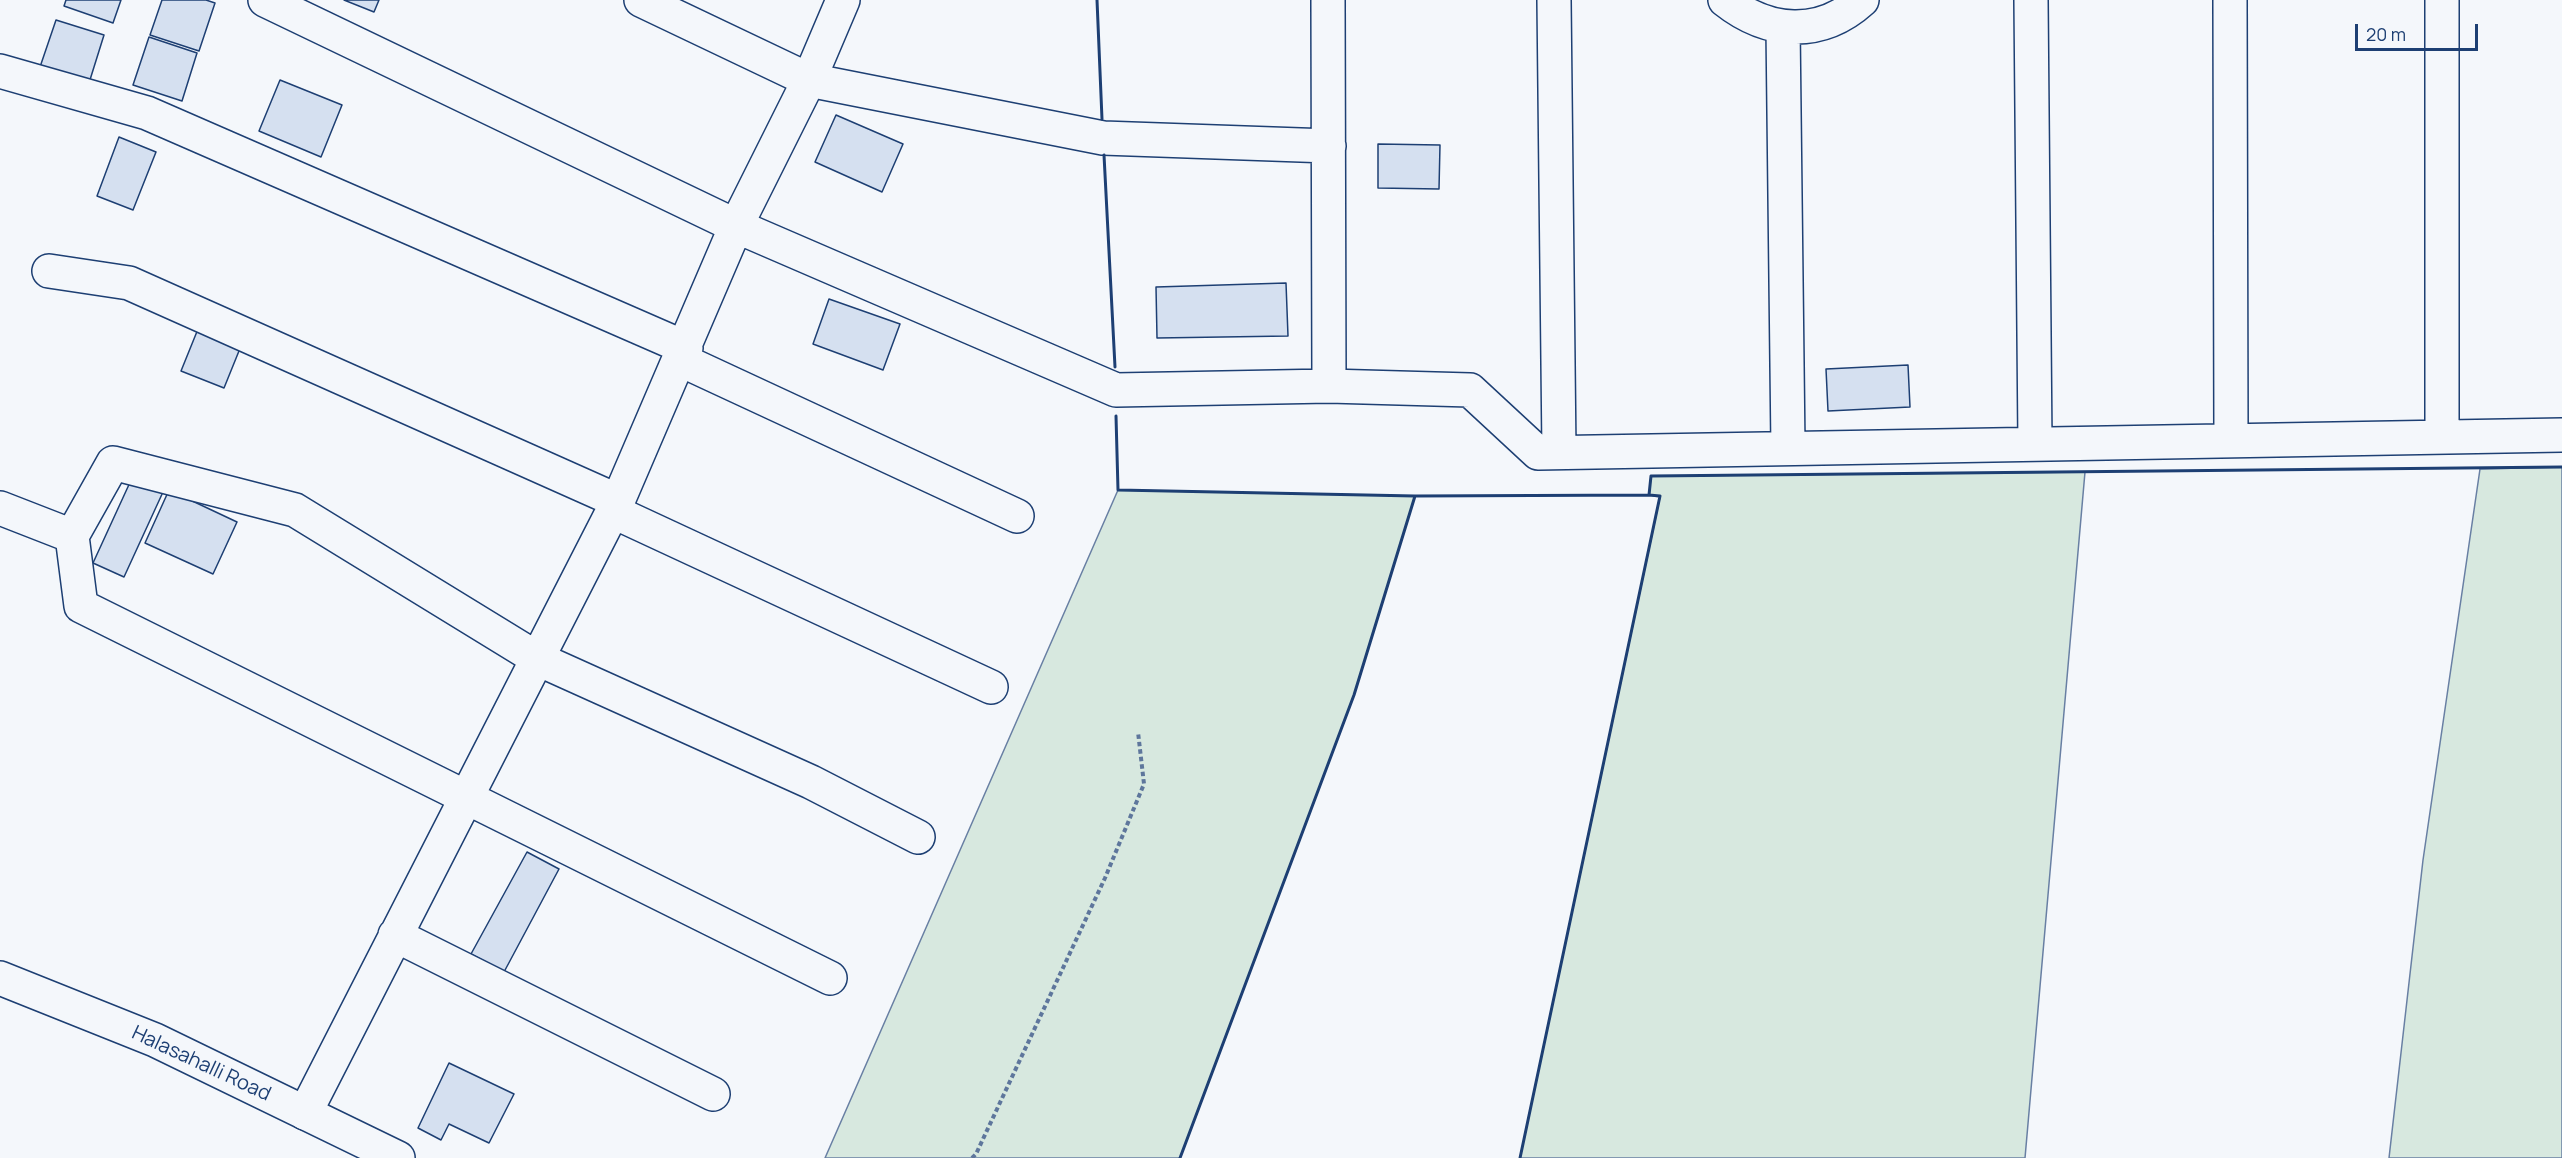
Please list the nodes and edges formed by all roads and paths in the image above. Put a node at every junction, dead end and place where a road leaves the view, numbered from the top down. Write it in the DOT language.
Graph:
graph roads {
  1 [pos="265,0"];
  2 [pos="641,0"];
  3 [pos="843,0"];
  4 [pos="1328,0"];
  5 [pos="1554,0"];
  6 [pos="1725,0"];
  7 [pos="1862,0"];
  8 [pos="2031,0"];
  9 [pos="2230,0"];
  10 [pos="2442,0"];
  11 [pos="1783,27"];
  12 [pos="0,70"];
  13 [pos="809,80"];
  14 [pos="1329,146"];
  15 [pos="736,226"];
  16 [pos="49,271"];
  17 [pos="683,354"];
  18 [pos="1329,386"];
  19 [pos="2562,435"];
  20 [pos="2442,437"];
  21 [pos="2231,440"];
  22 [pos="2035,444"];
  23 [pos="1788,448"];
  24 [pos="1559,452"];
  25 [pos="615,506"];
  26 [pos="0,508"];
  27 [pos="1017,516"];
  28 [pos="72,536"];
  29 [pos="538,659"];
  30 [pos="991,687"];
  31 [pos="1138,732"];
  32 [pos="466,799"];
  33 [pos="918,837"];
  34 [pos="395,935"];
  35 [pos="0,978"];
  36 [pos="830,978"];
  37 [pos="713,1094"];
  38 [pos="305,1113"];
  39 [pos="398,1158"];
  40 [pos="972,1158"];
  1 -- 15 [label="street"];
  2 -- 13 [label="street"];
  3 -- 13 [label="street"];
  4 -- 14 [label="street"];
  5 -- 24 [label="street"];
  6 -- 11 [label="street"];
  7 -- 11 [label="street"];
  8 -- 22 [label="street"];
  9 -- 21 [label="street"];
  10 -- 20 [label="street"];
  11 -- 23 [label="street"];
  12 -- 17 [label="street"];
  13 -- 14 [label="street"];
  13 -- 15 [label="street"];
  14 -- 18 [label="street"];
  15 -- 17 [label="street"];
  15 -- 18 [label="street"];
  16 -- 25 [label="street"];
  17 -- 25 [label="street"];
  17 -- 27 [label="street"];
  18 -- 24 [label="street"];
  19 -- 20 [label="street"];
  20 -- 21 [label="street"];
  21 -- 22 [label="street"];
  22 -- 23 [label="street"];
  23 -- 24 [label="street"];
  25 -- 29 [label="street"];
  25 -- 30 [label="street"];
  26 -- 28 [label="street"];
  28 -- 29 [label="street"];
  28 -- 32 [label="street"];
  29 -- 32 [label="street"];
  29 -- 33 [label="street"];
  31 -- 40 [label="path"];
  32 -- 34 [label="street"];
  32 -- 36 [label="street"];
  34 -- 37 [label="street"];
  34 -- 38 [label="street"];
  35 -- 38 [label="street, Halasahalli Road"];
  38 -- 39 [label="street, Halasahalli Road"];
}
